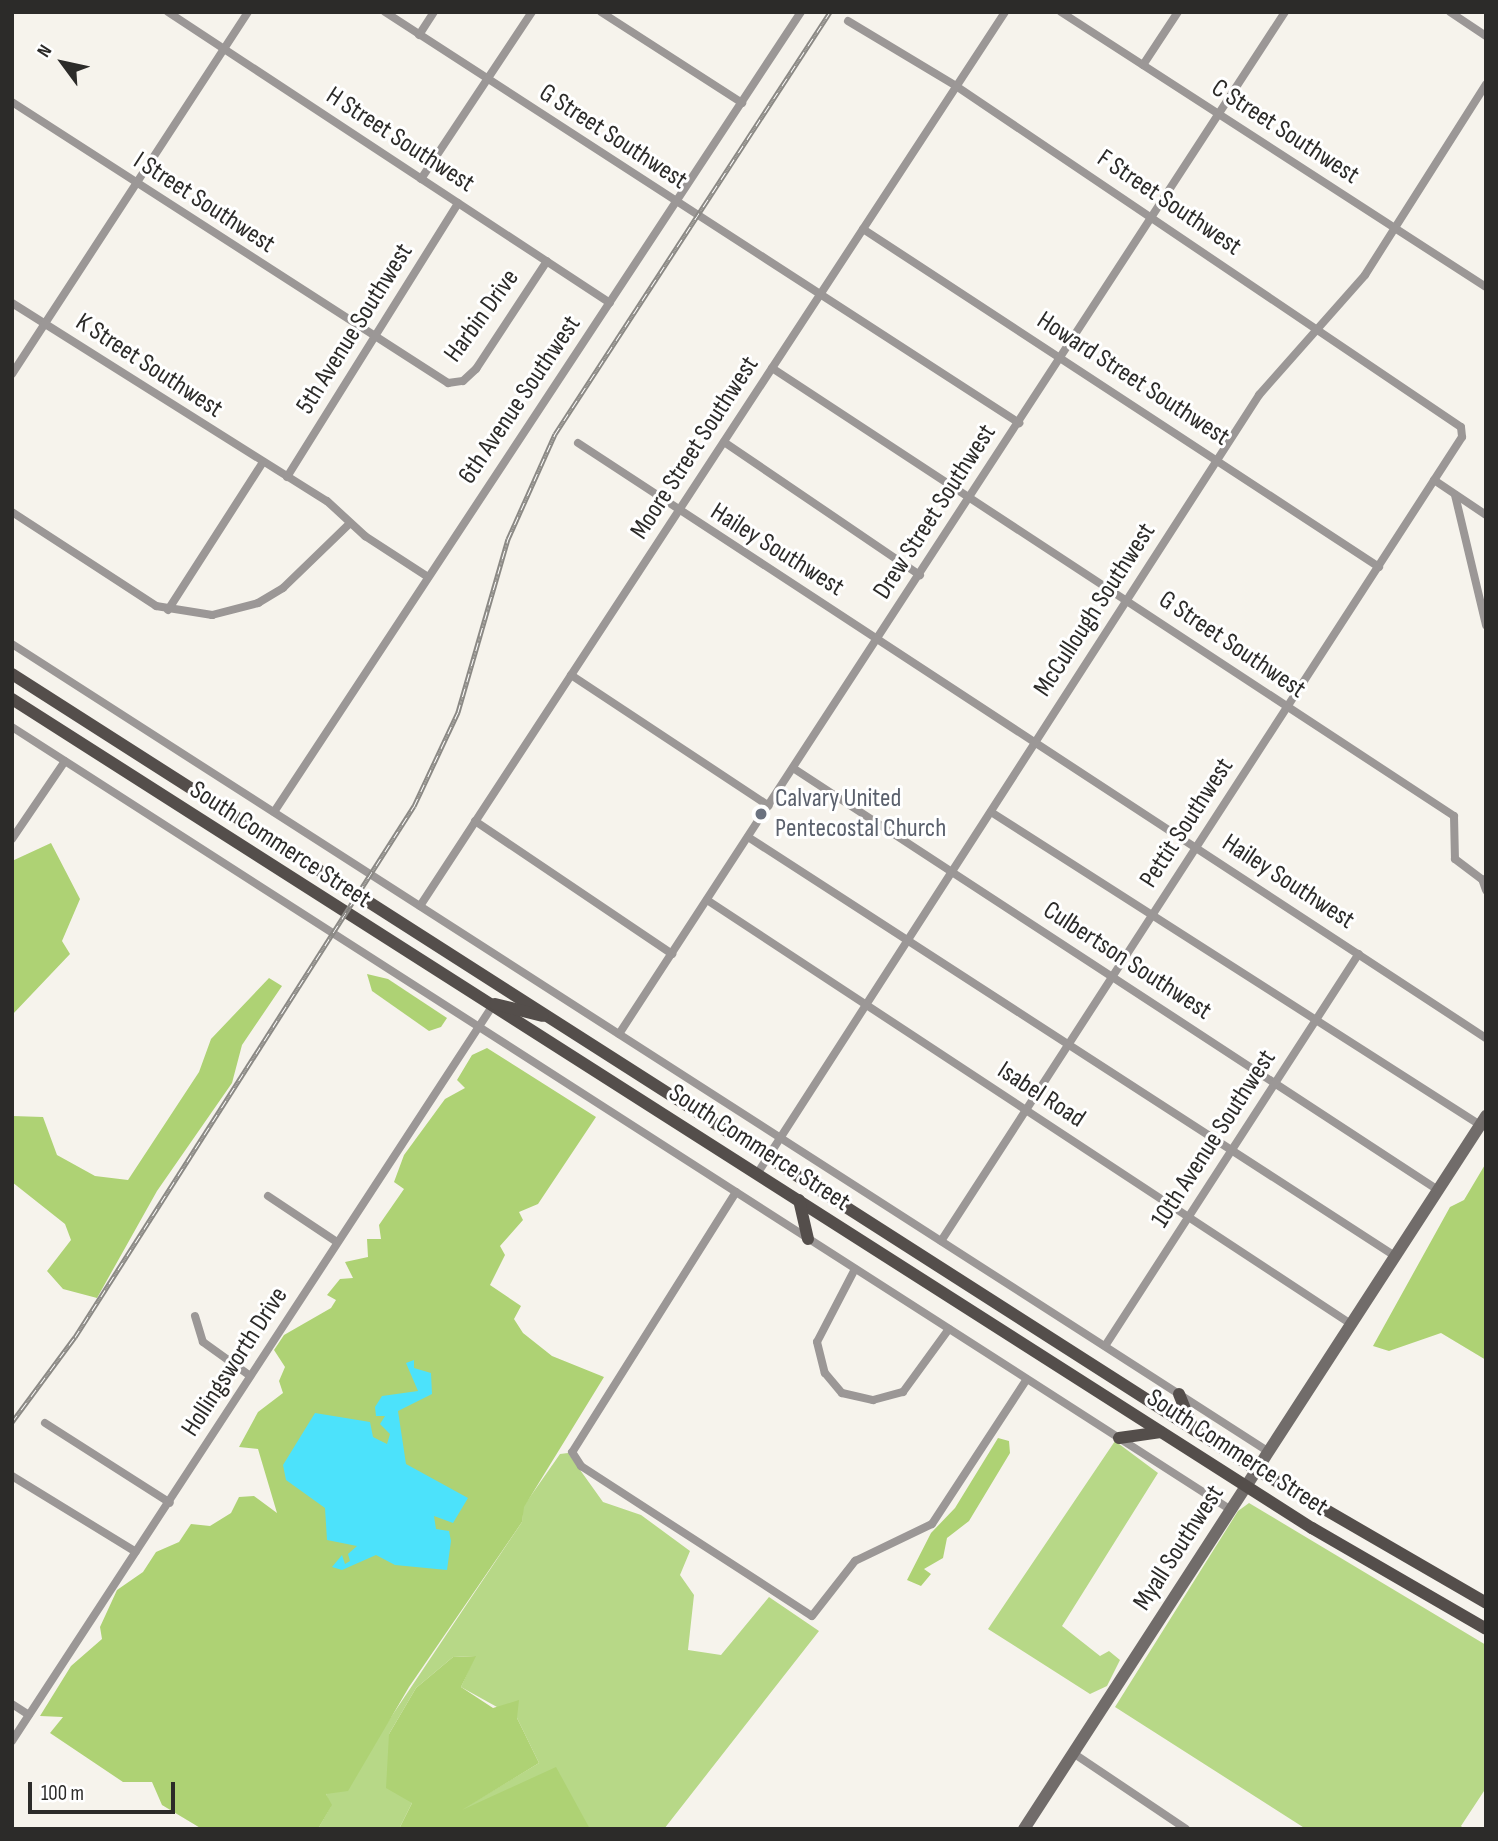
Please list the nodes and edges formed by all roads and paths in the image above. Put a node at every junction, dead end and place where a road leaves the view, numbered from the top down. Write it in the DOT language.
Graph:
graph roads {
  1 [pos="168,12"];
  2 [pos="248,12"];
  3 [pos="385,12"];
  4 [pos="434,12"];
  5 [pos="533,12"];
  6 [pos="601,12"];
  7 [pos="801,12"];
  8 [pos="1004,12"];
  9 [pos="1061,12"];
  10 [pos="1178,12"];
  11 [pos="1285,12"];
  12 [pos="1450,12"];
  13 [pos="848,21"];
  14 [pos="419,35"];
  15 [pos="1486,36"];
  16 [pos="223,50"];
  17 [pos="1143,65"];
  18 [pos="488,79"];
  19 [pos="1486,84"];
  20 [pos="956,86"];
  21 [pos="12,102"];
  22 [pos="742,103"];
  23 [pos="1219,114"];
  24 [pos="421,179"];
  25 [pos="136,184"];
  26 [pos="458,203"];
  27 [pos="677,203"];
  28 [pos="1153,217"];
  29 [pos="863,229"];
  30 [pos="1396,229"];
  31 [pos="547,261"];
  32 [pos="1486,287"];
  33 [pos="819,296"];
  34 [pos="12,303"];
  35 [pos="610,303"];
  36 [pos="45,324"];
  37 [pos="1318,327"];
  38 [pos="374,337"];
  39 [pos="1061,358"];
  40 [pos="772,368"];
  41 [pos="12,374"];
  42 [pos="1018,422"];
  43 [pos="1461,427"];
  44 [pos="724,442"];
  45 [pos="578,443"];
  46 [pos="1217,459"];
  47 [pos="263,462"];
  48 [pos="287,477"];
  49 [pos="1434,480"];
  50 [pos="1455,495"];
  51 [pos="970,497"];
  52 [pos="12,512"];
  53 [pos="678,514"];
  54 [pos="1486,515"];
  55 [pos="350,523"];
  56 [pos="1378,567"];
  57 [pos="920,575"];
  58 [pos="428,577"];
  59 [pos="1127,600"];
  60 [pos="168,610"];
  61 [pos="1486,625"];
  62 [pos="878,637"];
  63 [pos="12,644"];
  64 [pos="12,674"];
  65 [pos="571,675"];
  66 [pos="12,699"];
  67 [pos="1288,708"];
  68 [pos="12,727"];
  69 [pos="1036,741"];
  70 [pos="65,761"];
  71 [pos="793,768"];
  72 [pos="769,806"];
  73 [pos="274,812"];
  74 [pos="991,812"];
  75 [pos="475,821"];
  76 [pos="748,837"];
  77 [pos="12,839"];
  78 [pos="1196,846"];
  79 [pos="952,872"];
  80 [pos="1486,890"];
  81 [pos="707,900"];
  82 [pos="420,906"];
  83 [pos="1153,914"];
  84 [pos="907,940"];
  85 [pos="672,954"];
  86 [pos="1359,954"];
  87 [pos="1112,977"];
  88 [pos="493,1004"];
  89 [pos="866,1005"];
  90 [pos="550,1016"];
  91 [pos="1317,1018"];
  92 [pos="479,1027"];
  93 [pos="620,1034"];
  94 [pos="1486,1038"];
  95 [pos="1068,1044"];
  96 [pos="1275,1084"];
  97 [pos="1026,1110"];
  98 [pos="1483,1121"];
  99 [pos="780,1138"];
  100 [pos="1232,1150"];
  101 [pos="768,1156"];
  102 [pos="757,1174"];
  103 [pos="1438,1190"];
  104 [pos="736,1192"];
  105 [pos="268,1196"];
  106 [pos="799,1200"];
  107 [pos="1189,1217"];
  108 [pos="808,1238"];
  109 [pos="941,1241"];
  110 [pos="337,1242"];
  111 [pos="1395,1256"];
  112 [pos="855,1269"];
  113 [pos="195,1316"];
  114 [pos="1351,1324"];
  115 [pos="949,1329"];
  116 [pos="1105,1346"];
  117 [pos="249,1375"];
  118 [pos="1027,1379"];
  119 [pos="1179,1394"];
  120 [pos="45,1423"];
  121 [pos="1192,1427"];
  122 [pos="1161,1432"];
  123 [pos="1119,1438"];
  124 [pos="1269,1451"];
  125 [pos="1257,1470"];
  126 [pos="12,1476"];
  127 [pos="1246,1486"];
  128 [pos="170,1503"];
  129 [pos="1231,1510"];
  130 [pos="136,1552"];
  131 [pos="1486,1604"];
  132 [pos="1486,1629"];
  133 [pos="12,1704"];
  134 [pos="29,1715"];
  135 [pos="12,1741"];
  136 [pos="1073,1753"];
  137 [pos="1024,1829"];
  138 [pos="1186,1829"];
  1 -- 16 [label="street, H Street Southwest"];
  2 -- 16 [label="street"];
  3 -- 14 [label="street, G Street Southwest"];
  4 -- 14 [label="street"];
  5 -- 18 [label="street"];
  6 -- 22 [label="street"];
  7 -- 22 [label="street, 6th Avenue Southwest"];
  8 -- 20 [label="street, Moore Street Southwest"];
  9 -- 17 [label="street, C Street Southwest"];
  10 -- 17 [label="street"];
  11 -- 23 [label="street, Drew Street Southwest"];
  12 -- 15 [label="street"];
  13 -- 20 [label="street, F Street Southwest"];
  14 -- 18 [label="street, G Street Southwest"];
  16 -- 24 [label="street, H Street Southwest"];
  16 -- 25 [label="street"];
  17 -- 23 [label="street, C Street Southwest"];
  18 -- 24 [label="street"];
  18 -- 27 [label="street, G Street Southwest"];
  19 -- 30 [label="street, McCullough Southwest"];
  20 -- 28 [label="street, F Street Southwest"];
  20 -- 29 [label="street, Moore Street Southwest"];
  21 -- 25 [label="street, I Street Southwest"];
  22 -- 27 [label="street, 6th Avenue Southwest"];
  23 -- 28 [label="street, Drew Street Southwest"];
  23 -- 30 [label="street, C Street Southwest"];
  24 -- 26 [label="street, H Street Southwest"];
  25 -- 36 [label="street"];
  25 -- 38 [label="street, I Street Southwest"];
  26 -- 31 [label="street, H Street Southwest"];
  26 -- 38 [label="street, 5th Avenue Southwest"];
  27 -- 33 [label="street, G Street Southwest"];
  27 -- 35 [label="street, 6th Avenue Southwest"];
  28 -- 37 [label="street, F Street Southwest"];
  28 -- 39 [label="street, Drew Street Southwest"];
  29 -- 33 [label="street, Moore Street Southwest"];
  29 -- 39 [label="street, Howard Street Southwest"];
  30 -- 32 [label="street, C Street Southwest"];
  30 -- 37 [label="street, McCullough Southwest"];
  31 -- 35 [label="street, H Street Southwest"];
  31 -- 38 [label="street, Harbin Drive"];
  33 -- 40 [label="street, Moore Street Southwest"];
  33 -- 42 [label="street, G Street Southwest"];
  34 -- 36 [label="street, K Street Southwest"];
  35 -- 58 [label="street, 6th Avenue Southwest"];
  36 -- 41 [label="street"];
  36 -- 47 [label="street, K Street Southwest"];
  37 -- 43 [label="street, F Street Southwest"];
  37 -- 46 [label="street, McCullough Southwest"];
  38 -- 48 [label="street, 5th Avenue Southwest"];
  39 -- 42 [label="street, Drew Street Southwest"];
  39 -- 46 [label="street, Howard Street Southwest"];
  40 -- 44 [label="street, Moore Street Southwest"];
  40 -- 51 [label="street, G Street Southwest"];
  42 -- 51 [label="street, Drew Street Southwest"];
  43 -- 49 [label="street, Pettit Southwest"];
  44 -- 53 [label="street, Moore Street Southwest"];
  44 -- 57 [label="street"];
  45 -- 53 [label="street, Hailey Southwest"];
  46 -- 56 [label="street, Howard Street Southwest"];
  46 -- 59 [label="street, McCullough Southwest"];
  47 -- 48 [label="street, K Street Southwest"];
  47 -- 60 [label="street"];
  48 -- 55 [label="street"];
  49 -- 50 [label="street"];
  49 -- 56 [label="street, Pettit Southwest"];
  50 -- 54 [label="street"];
  50 -- 61 [label="street"];
  51 -- 57 [label="street, Drew Street Southwest"];
  51 -- 59 [label="street, G Street Southwest"];
  52 -- 60 [label="street"];
  53 -- 62 [label="street, Hailey Southwest"];
  53 -- 65 [label="street, Moore Street Southwest"];
  55 -- 58 [label="street"];
  55 -- 60 [label="street"];
  56 -- 67 [label="street, Pettit Southwest"];
  57 -- 62 [label="street, Drew Street Southwest"];
  58 -- 73 [label="street, 6th Avenue Southwest"];
  59 -- 67 [label="street, G Street Southwest"];
  59 -- 69 [label="street, McCullough Southwest"];
  62 -- 69 [label="street, Hailey Southwest"];
  62 -- 71 [label="street, Drew Street Southwest"];
  63 -- 73 [label="street"];
  64 -- 90 [label="main road, South Commerce Street"];
  65 -- 72 [label="street"];
  65 -- 75 [label="street, Moore Street Southwest"];
  66 -- 88 [label="main road, South Commerce Street"];
  67 -- 78 [label="street, Pettit Southwest"];
  67 -- 80 [label="street, G Street Southwest"];
  68 -- 70 [label="street"];
  69 -- 74 [label="street, McCullough Southwest"];
  69 -- 78 [label="street, Hailey Southwest"];
  70 -- 77 [label="street"];
  70 -- 92 [label="street"];
  71 -- 72 [label="street, Drew Street Southwest"];
  71 -- 79 [label="street, Culbertson Southwest"];
  72 -- 76 [label="street, Drew Street Southwest"];
  73 -- 82 [label="street"];
  74 -- 79 [label="street, McCullough Southwest"];
  74 -- 83 [label="street"];
  75 -- 82 [label="street, Moore Street Southwest"];
  75 -- 85 [label="street"];
  76 -- 81 [label="street, Drew Street Southwest"];
  76 -- 84 [label="street"];
  78 -- 83 [label="street, Pettit Southwest"];
  78 -- 86 [label="street, Hailey Southwest"];
  79 -- 84 [label="street, McCullough Southwest"];
  79 -- 87 [label="street, Culbertson Southwest"];
  81 -- 85 [label="street, Drew Street Southwest"];
  81 -- 89 [label="street, Isabel Road"];
  82 -- 93 [label="street"];
  83 -- 87 [label="street, Pettit Southwest"];
  83 -- 91 [label="street"];
  84 -- 89 [label="street, McCullough Southwest"];
  84 -- 95 [label="street"];
  85 -- 93 [label="street, Drew Street Southwest"];
  86 -- 91 [label="street, 10th Avenue Southwest"];
  86 -- 94 [label="street, Hailey Southwest"];
  87 -- 95 [label="street, Pettit Southwest"];
  87 -- 96 [label="street, Culbertson Southwest"];
  88 -- 90 [label="main road"];
  88 -- 92 [label="street, Hollingsworth Drive"];
  88 -- 102 [label="main road, South Commerce Street"];
  89 -- 97 [label="street, Isabel Road"];
  89 -- 99 [label="street, McCullough Southwest"];
  90 -- 101 [label="main road, South Commerce Street"];
  91 -- 96 [label="street, 10th Avenue Southwest"];
  91 -- 98 [label="street"];
  92 -- 104 [label="street"];
  92 -- 110 [label="street, Hollingsworth Drive"];
  93 -- 99 [label="street"];
  95 -- 97 [label="street, Pettit Southwest"];
  95 -- 100 [label="street"];
  96 -- 100 [label="street, 10th Avenue Southwest"];
  96 -- 103 [label="street, Culbertson Southwest"];
  97 -- 107 [label="street, Isabel Road"];
  97 -- 109 [label="street, Pettit Southwest"];
  98 -- 103 [label="street, Myall Southwest"];
  99 -- 101 [label="street, McCullough Southwest"];
  99 -- 109 [label="street"];
  100 -- 107 [label="street, 10th Avenue Southwest"];
  100 -- 111 [label="street"];
  101 -- 102 [label="street, McCullough Southwest"];
  101 -- 121 [label="main road, South Commerce Street"];
  102 -- 106 [label="main road, South Commerce Street"];
  103 -- 111 [label="street, Myall Southwest"];
  104 -- 108 [label="street"];
  104 -- 118 [label="street"];
  105 -- 110 [label="street"];
  106 -- 108 [label="main road"];
  106 -- 122 [label="main road, South Commerce Street"];
  107 -- 114 [label="street, Isabel Road"];
  107 -- 116 [label="street, 10th Avenue Southwest"];
  108 -- 112 [label="street"];
  109 -- 116 [label="street"];
  110 -- 117 [label="street, Hollingsworth Drive"];
  111 -- 114 [label="street, Myall Southwest"];
  112 -- 115 [label="street"];
  112 -- 115 [label="street"];
  113 -- 117 [label="street"];
  114 -- 124 [label="street, Myall Southwest"];
  115 -- 118 [label="street"];
  116 -- 119 [label="street"];
  117 -- 128 [label="street, Hollingsworth Drive"];
  118 -- 123 [label="street"];
  119 -- 121 [label="main road"];
  119 -- 124 [label="street"];
  120 -- 128 [label="street"];
  121 -- 125 [label="main road, South Commerce Street"];
  122 -- 123 [label="main road"];
  122 -- 127 [label="main road, South Commerce Street"];
  123 -- 129 [label="street"];
  124 -- 125 [label="street, Myall Southwest"];
  125 -- 127 [label="street, Myall Southwest"];
  125 -- 131 [label="main road, South Commerce Street"];
  126 -- 130 [label="street"];
  127 -- 129 [label="street, Myall Southwest"];
  127 -- 132 [label="main road, South Commerce Street"];
  128 -- 130 [label="street, Hollingsworth Drive"];
  129 -- 136 [label="street, Myall Southwest"];
  130 -- 134 [label="street, Hollingsworth Drive"];
  133 -- 134 [label="street"];
  134 -- 135 [label="street, Hollingsworth Drive"];
  136 -- 137 [label="street, Myall Southwest"];
  136 -- 138 [label="street"];
}
